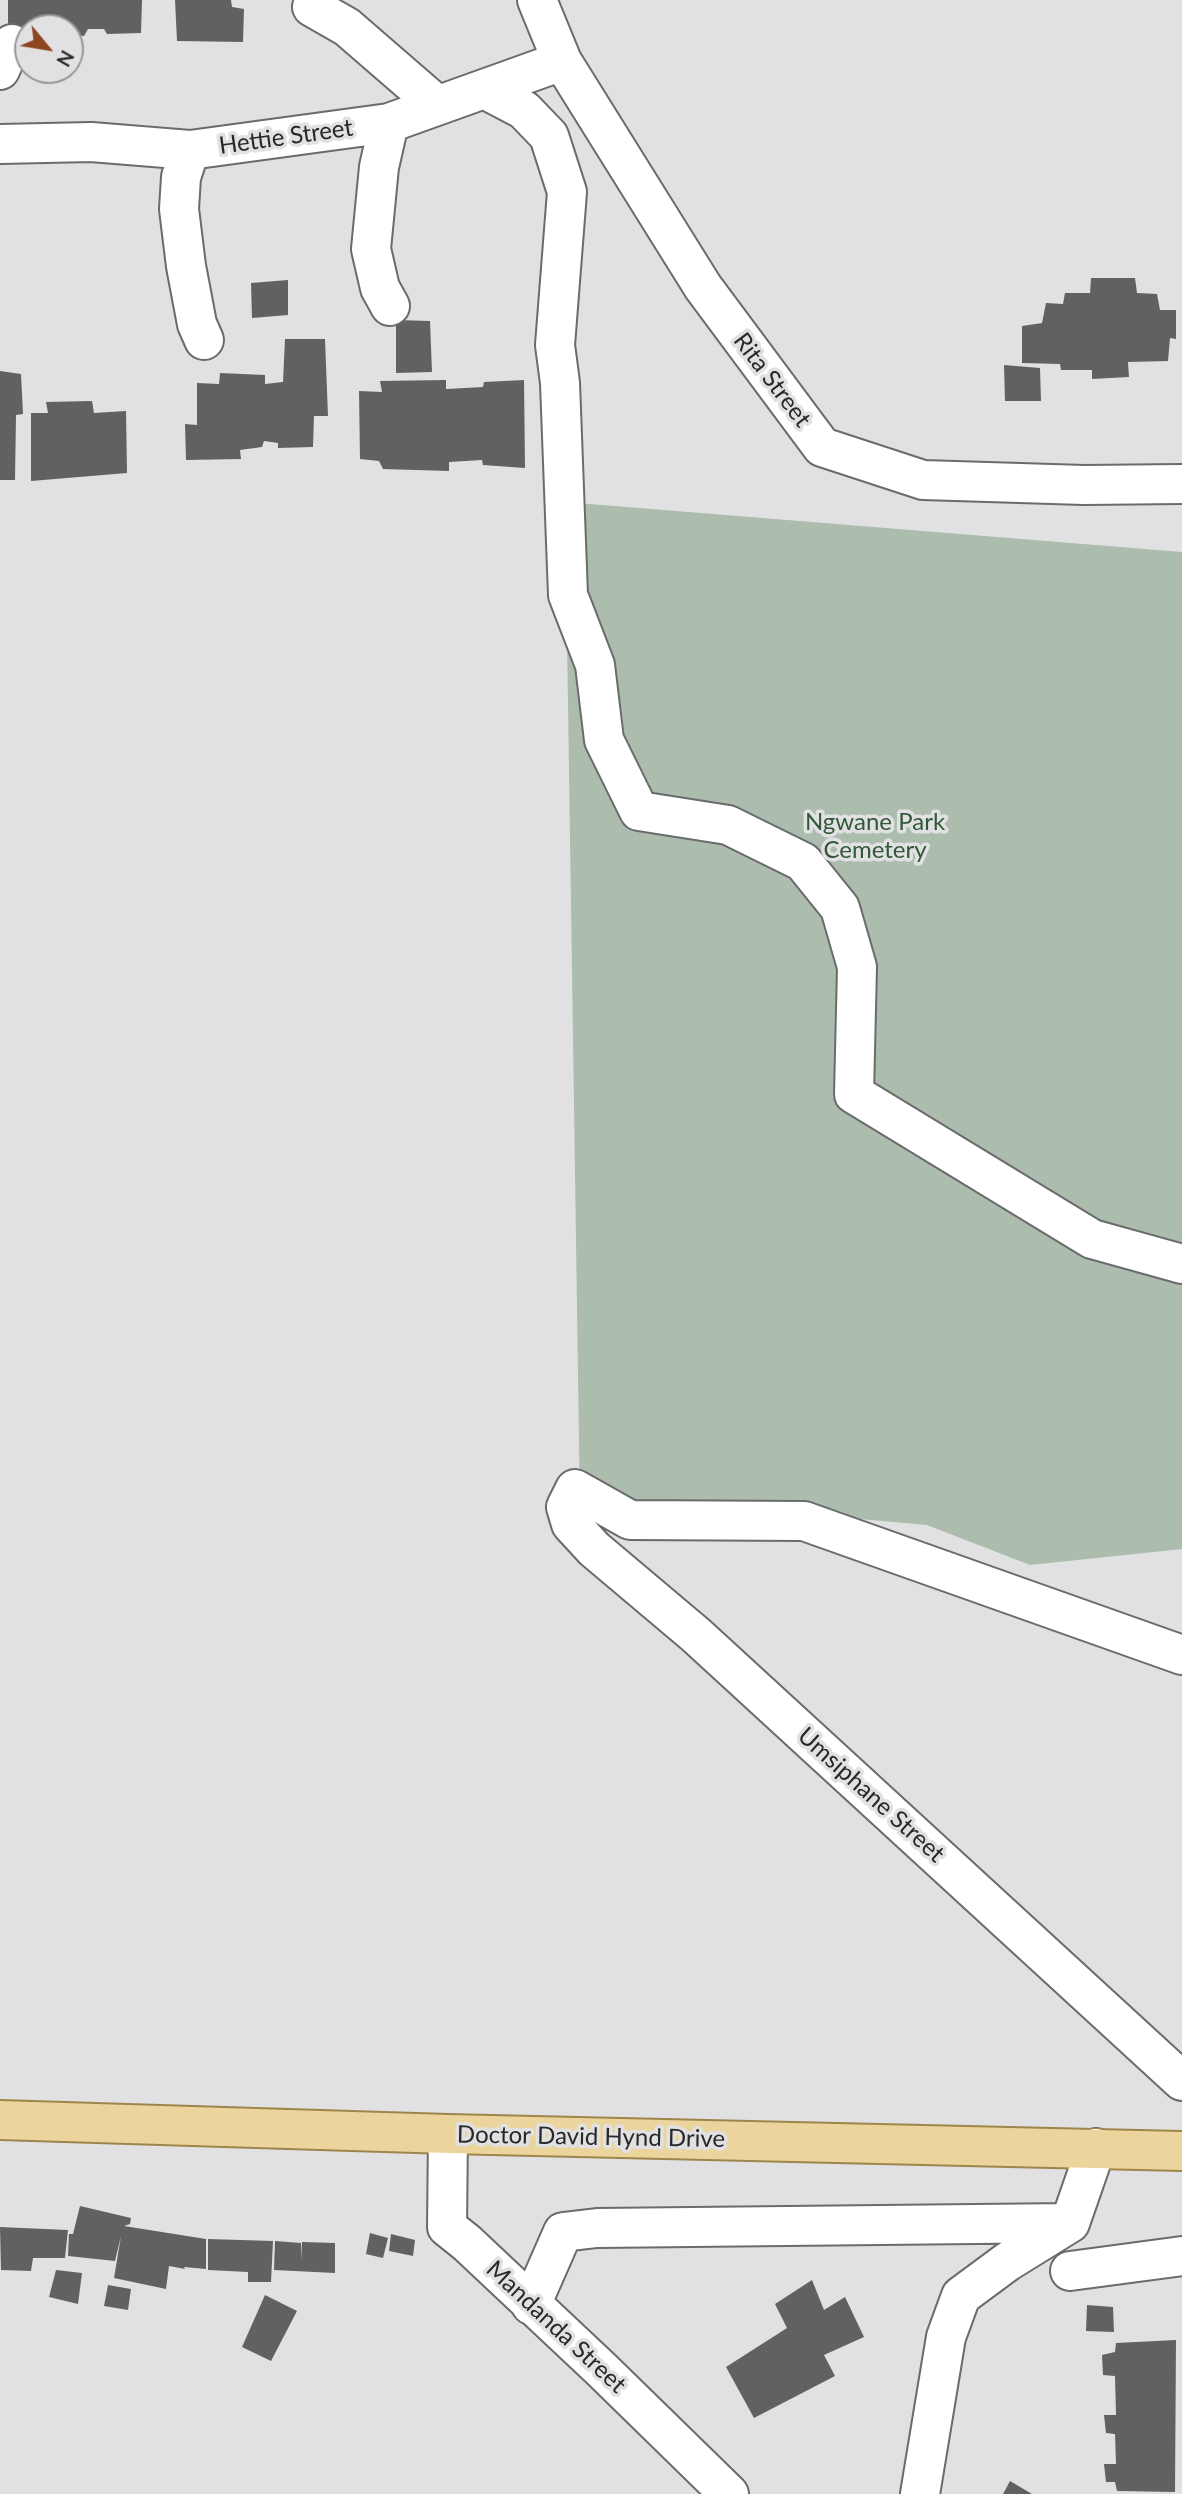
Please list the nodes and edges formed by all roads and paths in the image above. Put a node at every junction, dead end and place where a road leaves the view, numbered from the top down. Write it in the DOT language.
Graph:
graph roads {
  1 [pos="537,0"];
  2 [pos="312,7"];
  3 [pos="562,61"];
  4 [pos="484,89"];
  5 [pos="437,105"];
  6 [pos="389,123"];
  7 [pos="0,144"];
  8 [pos="190,149"];
  9 [pos="390,306"];
  10 [pos="204,340"];
  11 [pos="1182,484"];
  12 [pos="1182,1264"];
  13 [pos="1182,1655"];
  14 [pos="1182,2081"];
  15 [pos="0,2120"];
  16 [pos="448,2134"];
  17 [pos="1096,2148"];
  18 [pos="1182,2151"];
  19 [pos="1070,2223"];
  20 [pos="1182,2256"];
  21 [pos="1070,2271"];
  22 [pos="531,2305"];
  23 [pos="729,2494"];
  24 [pos="920,2494"];
  1 -- 3 [label="street, Rita Street"];
  2 -- 5 [label="street"];
  3 -- 4 [label="street, Hettie Street"];
  3 -- 11 [label="street, Rita Street"];
  4 -- 5 [label="street, Hettie Street"];
  4 -- 12 [label="street"];
  5 -- 6 [label="street, Hettie Street"];
  6 -- 8 [label="street, Hettie Street"];
  6 -- 9 [label="street"];
  7 -- 8 [label="street, Hettie Street"];
  8 -- 10 [label="street"];
  13 -- 14 [label="street, Umsiphane Street"];
  15 -- 16 [label="main road, Doctor David Hynd Drive"];
  16 -- 17 [label="main road, Doctor David Hynd Drive"];
  16 -- 22 [label="street, Mandanda Street"];
  17 -- 18 [label="main road, Doctor David Hynd Drive"];
  17 -- 19 [label="street"];
  19 -- 22 [label="street"];
  19 -- 24 [label="street"];
  20 -- 21 [label="street"];
  22 -- 23 [label="street, Mandanda Street"];
}
